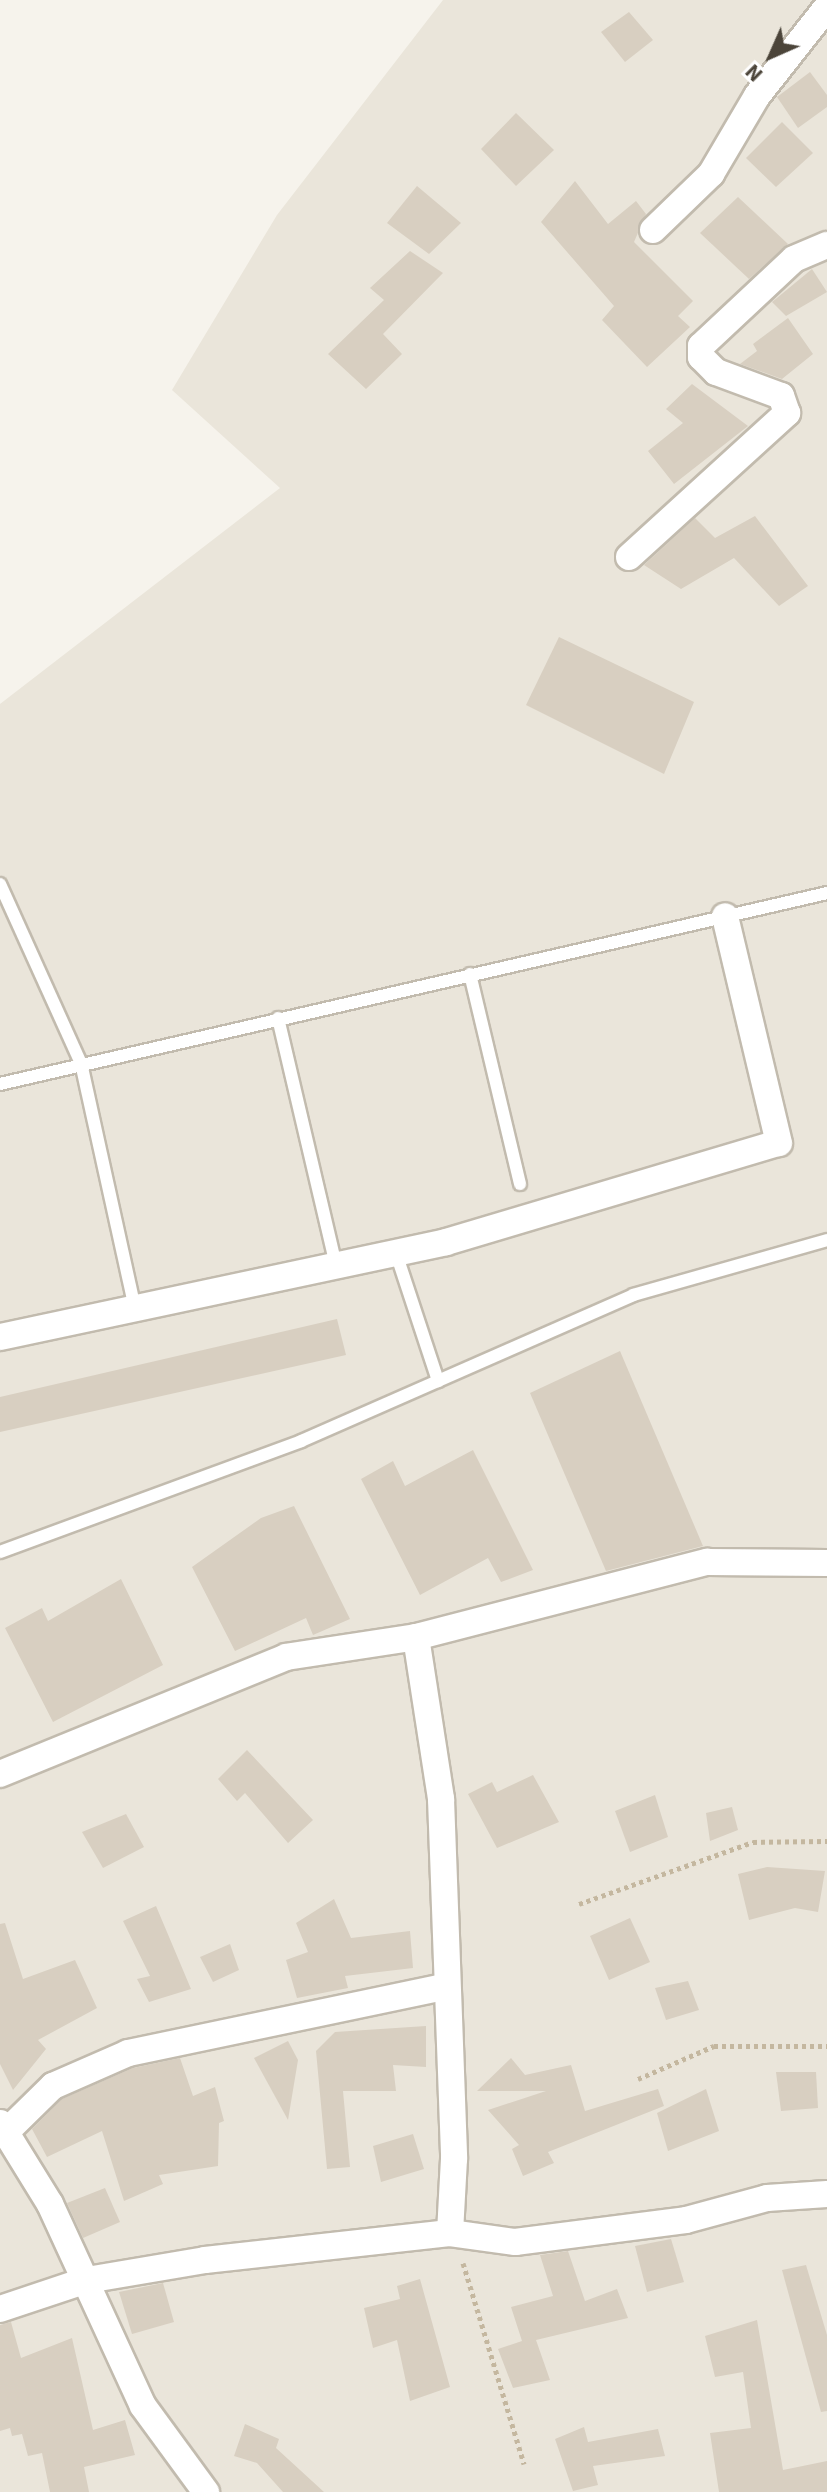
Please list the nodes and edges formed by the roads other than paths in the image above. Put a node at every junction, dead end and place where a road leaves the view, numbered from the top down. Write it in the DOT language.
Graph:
graph roads {
  1 [pos="827,7"];
  2 [pos="653,230"];
  3 [pos="827,245"];
  4 [pos="629,557"];
  5 [pos="0,884"];
  6 [pos="827,893"];
  7 [pos="725,916"];
  8 [pos="470,974"];
  9 [pos="278,1018"];
  10 [pos="81,1063"];
  11 [pos="0,1084"];
  12 [pos="520,1184"];
  13 [pos="827,1240"];
  14 [pos="396,1253"];
  15 [pos="336,1265"];
  16 [pos="135,1309"];
  17 [pos="0,1337"];
  18 [pos="438,1381"];
  19 [pos="0,1552"];
  20 [pos="827,1563"];
  21 [pos="416,1637"];
  22 [pos="0,1774"];
  23 [pos="445,1987"];
  24 [pos="3,2127"];
  25 [pos="827,2194"];
  26 [pos="450,2233"];
  27 [pos="87,2280"];
  28 [pos="0,2309"];
  29 [pos="206,2492"];
  1 -- 2 [label="street"];
  3 -- 4 [label="street"];
  5 -- 10 [label="lane"];
  6 -- 7 [label="lane"];
  7 -- 8 [label="lane"];
  7 -- 14 [label="street"];
  8 -- 9 [label="lane"];
  8 -- 12 [label="lane"];
  9 -- 10 [label="lane"];
  9 -- 15 [label="lane"];
  10 -- 11 [label="lane"];
  10 -- 16 [label="lane"];
  13 -- 18 [label="lane"];
  14 -- 15 [label="street"];
  14 -- 18 [label="lane"];
  15 -- 16 [label="street"];
  16 -- 17 [label="street"];
  18 -- 19 [label="lane"];
  20 -- 21 [label="street"];
  21 -- 22 [label="street"];
  21 -- 23 [label="street"];
  23 -- 24 [label="street"];
  23 -- 26 [label="street"];
  24 -- 27 [label="street"];
  25 -- 26 [label="street"];
  26 -- 27 [label="street"];
  27 -- 28 [label="street"];
  27 -- 29 [label="street"];
}
